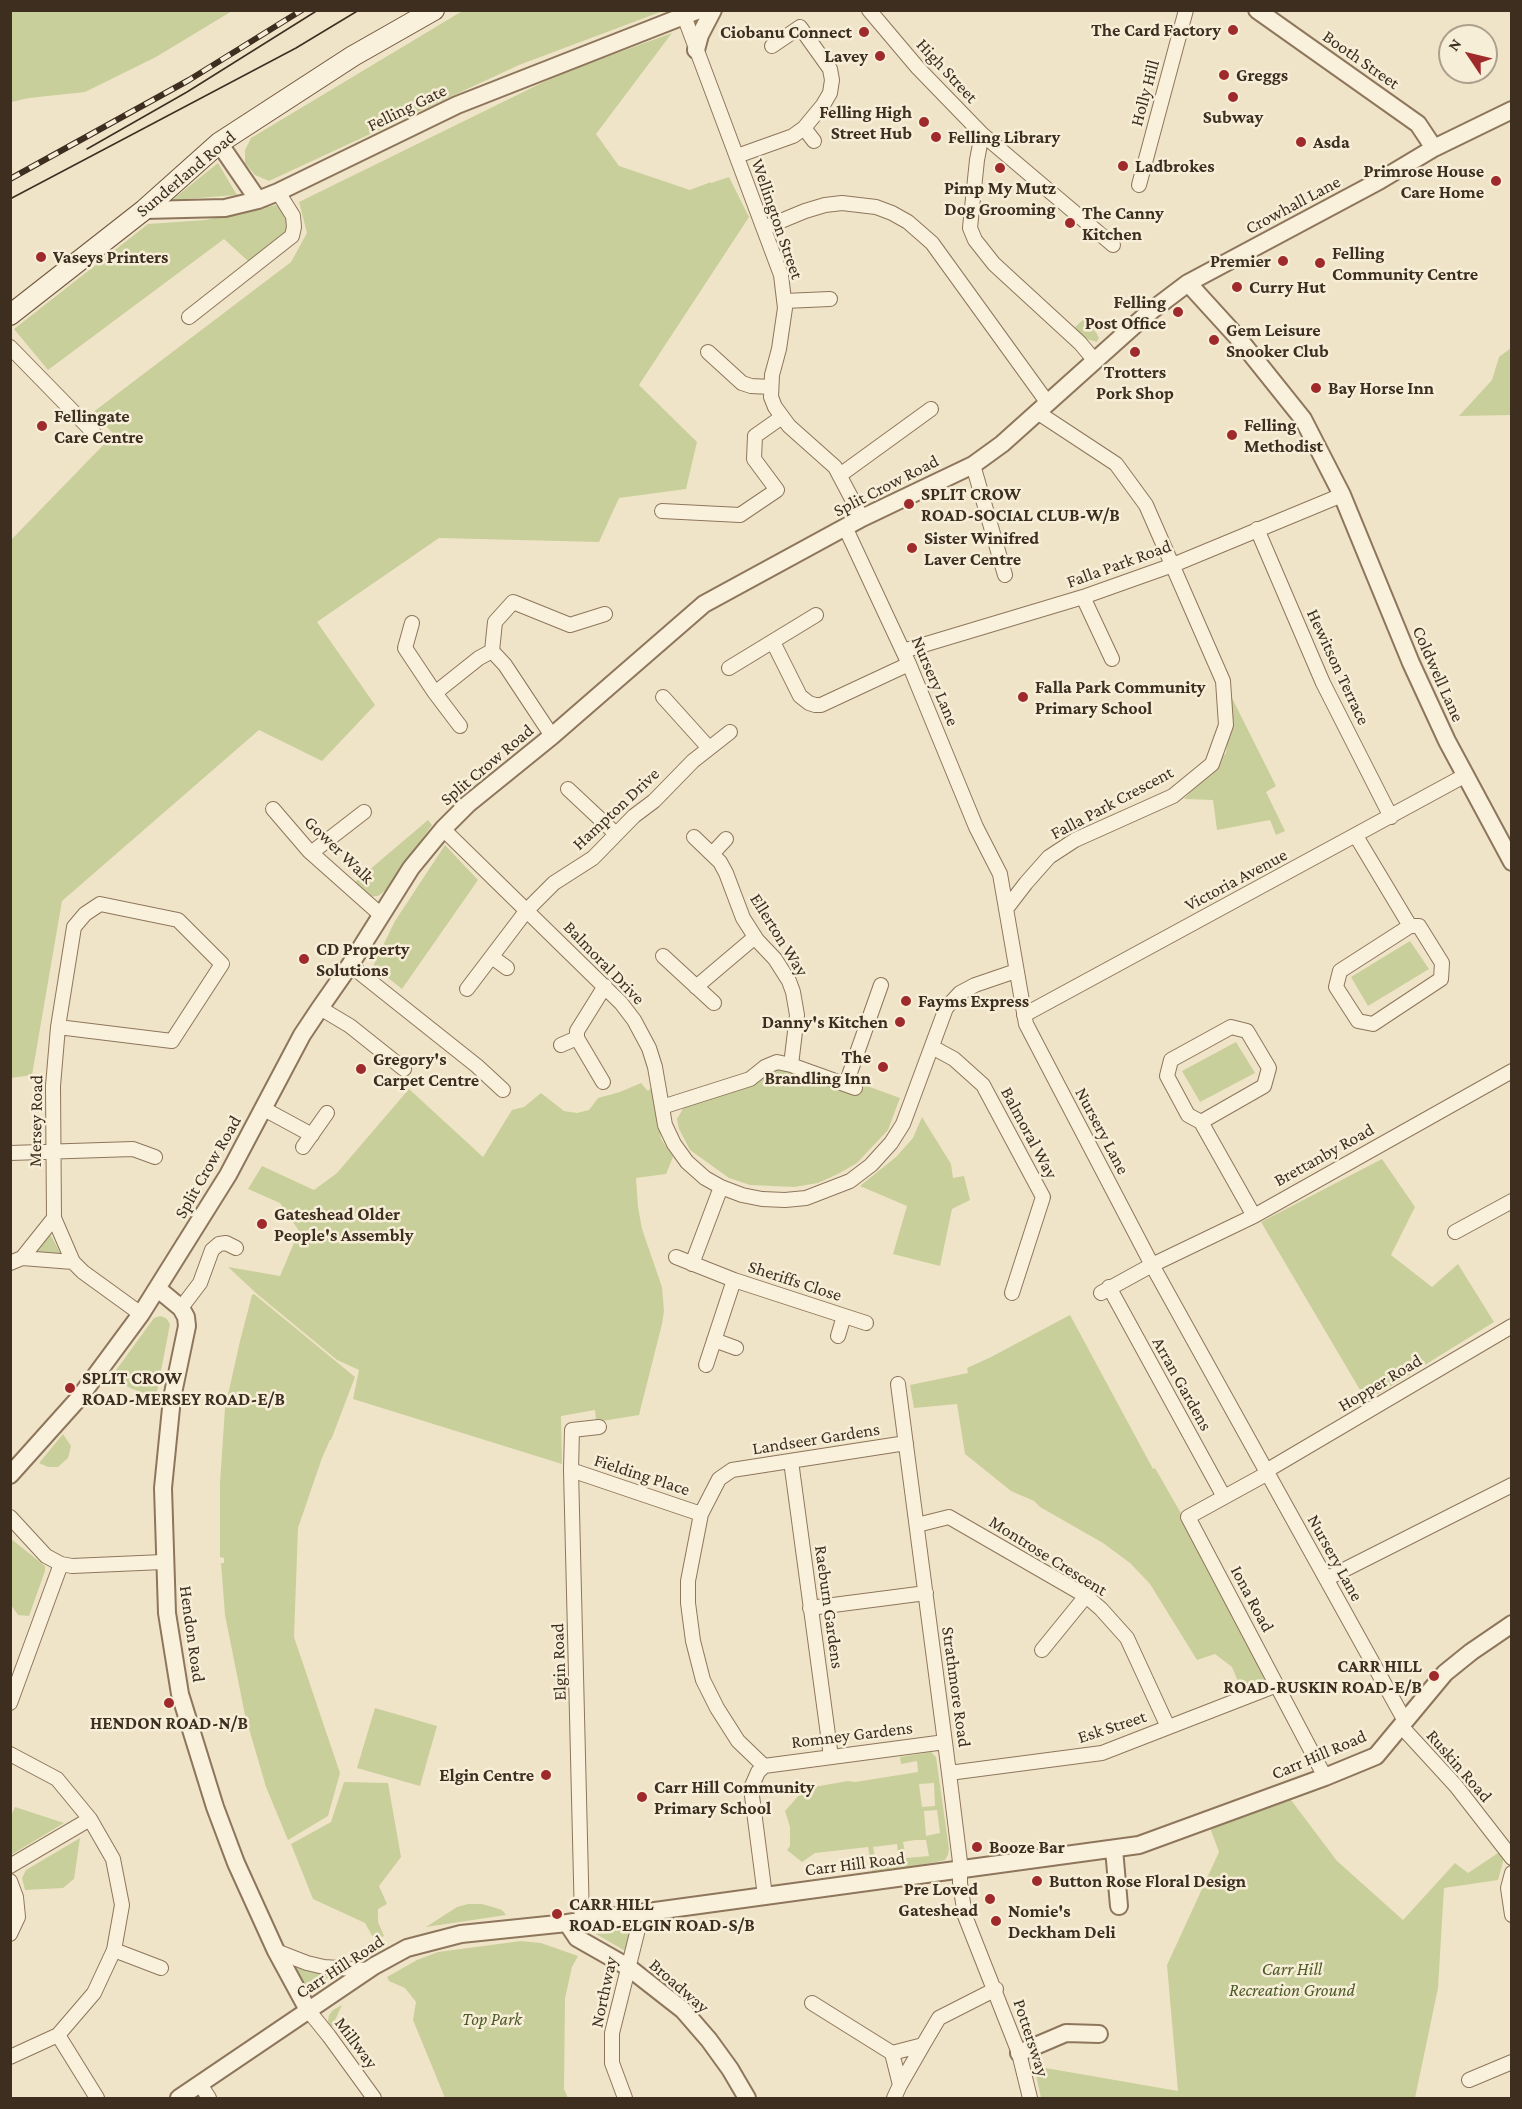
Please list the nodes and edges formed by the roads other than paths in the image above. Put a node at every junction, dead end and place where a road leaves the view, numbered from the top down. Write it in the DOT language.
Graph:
graph roads {
  1 [pos="434,10"];
  2 [pos="713,10"];
  3 [pos="869,10"];
  4 [pos="1186,10"];
  5 [pos="691,13"];
  6 [pos="1269,14"];
  7 [pos="772,46"];
  8 [pos="696,50"];
  9 [pos="1512,110"];
  10 [pos="804,128"];
  11 [pos="982,135"];
  12 [pos="814,141"];
  13 [pos="219,143"];
  14 [pos="1434,148"];
  15 [pos="737,156"];
  16 [pos="1139,185"];
  17 [pos="278,192"];
  18 [pos="258,200"];
  19 [pos="144,210"];
  20 [pos="764,228"];
  21 [pos="1113,244"];
  22 [pos="1188,283"];
  23 [pos="830,299"];
  24 [pos="784,301"];
  25 [pos="10,315"];
  26 [pos="189,317"];
  27 [pos="10,347"];
  28 [pos="708,352"];
  29 [pos="1095,361"];
  30 [pos="771,387"];
  31 [pos="1042,407"];
  32 [pos="930,409"];
  33 [pos="782,417"];
  34 [pos="94,433"];
  35 [pos="973,465"];
  36 [pos="840,475"];
  37 [pos="1342,495"];
  38 [pos="662,511"];
  39 [pos="862,518"];
  40 [pos="845,527"];
  41 [pos="1257,529"];
  42 [pos="1173,564"];
  43 [pos="1005,574"];
  44 [pos="1083,597"];
  45 [pos="604,614"];
  46 [pos="816,615"];
  47 [pos="412,623"];
  48 [pos="773,642"];
  49 [pos="492,651"];
  50 [pos="906,658"];
  51 [pos="1112,659"];
  52 [pos="729,669"];
  53 [pos="435,693"];
  54 [pos="663,697"];
  55 [pos="460,726"];
  56 [pos="730,732"];
  57 [pos="552,736"];
  58 [pos="710,748"];
  59 [pos="1464,776"];
  60 [pos="568,789"];
  61 [pos="273,809"];
  62 [pos="364,812"];
  63 [pos="1391,817"];
  64 [pos="443,829"];
  65 [pos="616,834"];
  66 [pos="1356,836"];
  67 [pos="694,837"];
  68 [pos="726,839"];
  69 [pos="311,852"];
  70 [pos="712,854"];
  71 [pos="1512,862"];
  72 [pos="1006,909"];
  73 [pos="527,910"];
  74 [pos="381,915"];
  75 [pos="1410,926"];
  76 [pos="755,937"];
  77 [pos="663,956"];
  78 [pos="492,957"];
  79 [pos="350,965"];
  80 [pos="507,968"];
  81 [pos="1016,971"];
  82 [pos="605,986"];
  83 [pos="881,986"];
  84 [pos="696,987"];
  85 [pos="467,989"];
  86 [pos="714,1003"];
  87 [pos="320,1008"];
  88 [pos="1024,1015"];
  89 [pos="58,1028"];
  90 [pos="577,1038"];
  91 [pos="561,1045"];
  92 [pos="932,1047"];
  93 [pos="791,1065"];
  94 [pos="404,1070"];
  95 [pos="1512,1071"];
  96 [pos="603,1082"];
  97 [pos="502,1090"];
  98 [pos="662,1107"];
  99 [pos="264,1109"];
  100 [pos="327,1113"];
  101 [pos="1201,1122"];
  102 [pos="312,1135"];
  103 [pos="303,1147"];
  104 [pos="52,1150"];
  105 [pos="10,1153"];
  106 [pos="155,1157"];
  107 [pos="721,1188"];
  108 [pos="1512,1201"];
  109 [pos="1254,1216"];
  110 [pos="54,1218"];
  111 [pos="1455,1232"];
  112 [pos="236,1248"];
  113 [pos="676,1257"];
  114 [pos="16,1261"];
  115 [pos="73,1262"];
  116 [pos="692,1264"];
  117 [pos="1152,1265"];
  118 [pos="734,1280"];
  119 [pos="158,1289"];
  120 [pos="1105,1290"];
  121 [pos="1012,1293"];
  122 [pos="181,1308"];
  123 [pos="141,1314"];
  124 [pos="844,1316"];
  125 [pos="866,1323"];
  126 [pos="1512,1326"];
  127 [pos="838,1336"];
  128 [pos="714,1341"];
  129 [pos="736,1348"];
  130 [pos="706,1365"];
  131 [pos="898,1384"];
  132 [pos="599,1427"];
  133 [pos="906,1443"];
  134 [pos="791,1461"];
  135 [pos="570,1470"];
  136 [pos="1267,1472"];
  137 [pos="10,1475"];
  138 [pos="1512,1485"];
  139 [pos="1224,1497"];
  140 [pos="701,1514"];
  141 [pos="10,1517"];
  142 [pos="917,1524"];
  143 [pos="164,1562"];
  144 [pos="61,1564"];
  145 [pos="1326,1579"];
  146 [pos="926,1593"];
  147 [pos="1086,1596"];
  148 [pos="810,1608"];
  149 [pos="1512,1624"];
  150 [pos="1042,1650"];
  151 [pos="1277,1685"];
  152 [pos="10,1703"];
  153 [pos="1403,1723"];
  154 [pos="1168,1727"];
  155 [pos="945,1742"];
  156 [pos="10,1754"];
  157 [pos="831,1757"];
  158 [pos="764,1766"];
  159 [pos="949,1773"];
  160 [pos="1325,1778"];
  161 [pos="90,1819"];
  162 [pos="1114,1850"];
  163 [pos="1512,1858"];
  164 [pos="10,1866"];
  165 [pos="960,1870"];
  166 [pos="1512,1873"];
  167 [pos="10,1881"];
  168 [pos="765,1896"];
  169 [pos="1119,1906"];
  170 [pos="1512,1915"];
  171 [pos="574,1921"];
  172 [pos="638,1929"];
  173 [pos="10,1934"];
  174 [pos="114,1950"];
  175 [pos="276,1951"];
  176 [pos="628,1967"];
  177 [pos="161,1968"];
  178 [pos="368,1970"];
  179 [pos="996,1989"];
  180 [pos="812,2003"];
  181 [pos="308,2010"];
  182 [pos="1099,2034"];
  183 [pos="58,2035"];
  184 [pos="924,2045"];
  185 [pos="892,2053"];
  186 [pos="1019,2053"];
  187 [pos="10,2057"];
  188 [pos="1512,2062"];
  189 [pos="1469,2080"];
  190 [pos="900,2085"];
  191 [pos="205,2091"];
  192 [pos="97,2098"];
  193 [pos="180,2098"];
  194 [pos="374,2098"];
  195 [pos="626,2098"];
  196 [pos="747,2098"];
  197 [pos="894,2098"];
  198 [pos="1030,2098"];
  1 -- 13 [label="main road, Sunderland Road"];
  2 -- 8 [label="street"];
  3 -- 11 [label="street, High Street"];
  4 -- 16 [label="street, Holly Hill"];
  5 -- 8 [label="street, Wellington Street"];
  5 -- 17 [label="street, Felling Gate"];
  6 -- 14 [label="street, Booth Street"];
  7 -- 10 [label="street"];
  8 -- 15 [label="street, Wellington Street"];
  9 -- 14 [label="street, Crowhall Lane"];
  10 -- 12 [label="street"];
  10 -- 15 [label="street"];
  11 -- 21 [label="street, High Street"];
  11 -- 29 [label="street"];
  13 -- 18 [label="street"];
  13 -- 19 [label="main road, Sunderland Road"];
  14 -- 22 [label="street, Crowhall Lane"];
  15 -- 20 [label="street, Wellington Street"];
  17 -- 18 [label="street, Felling Gate"];
  17 -- 26 [label="street"];
  18 -- 19 [label="street, Felling Gate"];
  19 -- 25 [label="main road, Sunderland Road"];
  20 -- 24 [label="street, Wellington Street"];
  20 -- 31 [label="street"];
  22 -- 29 [label="street, Split Crow Road"];
  22 -- 37 [label="street, Coldwell Lane"];
  23 -- 24 [label="street"];
  24 -- 30 [label="street, Wellington Street"];
  27 -- 34 [label="street"];
  28 -- 30 [label="street"];
  29 -- 31 [label="street, Split Crow Road"];
  30 -- 33 [label="street, Wellington Street"];
  31 -- 35 [label="street, Split Crow Road"];
  31 -- 42 [label="street"];
  32 -- 36 [label="street"];
  33 -- 36 [label="street, Wellington Street"];
  33 -- 38 [label="street"];
  35 -- 39 [label="street, Split Crow Road"];
  35 -- 43 [label="street"];
  36 -- 39 [label="street, Wellington Street"];
  37 -- 41 [label="street, Falla Park Road"];
  37 -- 59 [label="street, Coldwell Lane"];
  39 -- 40 [label="street, Split Crow Road"];
  40 -- 50 [label="street, Nursery Lane"];
  40 -- 57 [label="street, Split Crow Road"];
  41 -- 42 [label="street, Falla Park Road"];
  41 -- 63 [label="street, Hewitson Terrace"];
  42 -- 44 [label="street, Falla Park Road"];
  42 -- 72 [label="street, Falla Park Crescent"];
  44 -- 50 [label="street, Falla Park Road"];
  44 -- 51 [label="street"];
  45 -- 49 [label="street"];
  46 -- 48 [label="street"];
  47 -- 53 [label="street"];
  48 -- 50 [label="street, Falla Park Road"];
  48 -- 52 [label="street"];
  49 -- 53 [label="street"];
  49 -- 57 [label="street"];
  50 -- 72 [label="street, Nursery Lane"];
  53 -- 55 [label="street"];
  54 -- 58 [label="street"];
  56 -- 58 [label="street, Hampton Drive"];
  57 -- 64 [label="street, Split Crow Road"];
  58 -- 65 [label="street, Hampton Drive"];
  59 -- 63 [label="street, Victoria Avenue"];
  59 -- 71 [label="street, Coldwell Lane"];
  60 -- 65 [label="street"];
  61 -- 69 [label="street, Gower Walk"];
  62 -- 69 [label="street"];
  63 -- 66 [label="street, Victoria Avenue"];
  64 -- 73 [label="street, Balmoral Drive"];
  64 -- 74 [label="street, Split Crow Road"];
  65 -- 73 [label="street, Hampton Drive"];
  66 -- 75 [label="street"];
  66 -- 88 [label="street, Victoria Avenue"];
  67 -- 70 [label="street, Ellerton Way"];
  68 -- 70 [label="street"];
  69 -- 74 [label="street, Gower Walk"];
  70 -- 76 [label="street, Ellerton Way"];
  72 -- 81 [label="street, Nursery Lane"];
  73 -- 78 [label="street, Hampton Drive"];
  73 -- 82 [label="street, Balmoral Drive"];
  74 -- 79 [label="street, Split Crow Road"];
  75 -- 75 [label="street"];
  76 -- 84 [label="street"];
  76 -- 93 [label="street, Ellerton Way"];
  77 -- 84 [label="street"];
  78 -- 80 [label="street"];
  78 -- 85 [label="street, Hampton Drive"];
  79 -- 87 [label="street, Split Crow Road"];
  79 -- 97 [label="street"];
  81 -- 88 [label="street, Nursery Lane"];
  81 -- 92 [label="street, Balmoral Drive"];
  82 -- 90 [label="street"];
  82 -- 98 [label="street, Balmoral Drive"];
  83 -- 93 [label="street"];
  84 -- 86 [label="street"];
  87 -- 94 [label="street"];
  87 -- 99 [label="street, Split Crow Road"];
  88 -- 117 [label="street, Nursery Lane"];
  89 -- 89 [label="street, Mersey Road"];
  89 -- 104 [label="street, Mersey Road"];
  90 -- 91 [label="street"];
  90 -- 96 [label="street"];
  92 -- 107 [label="street, Balmoral Drive"];
  92 -- 121 [label="street, Balmoral Way"];
  93 -- 98 [label="street"];
  95 -- 109 [label="street, Brettanby Road"];
  98 -- 107 [label="street, Balmoral Drive"];
  99 -- 102 [label="street"];
  99 -- 119 [label="street, Split Crow Road"];
  100 -- 102 [label="street"];
  101 -- 101 [label="street"];
  101 -- 109 [label="street"];
  102 -- 103 [label="street"];
  104 -- 105 [label="street"];
  104 -- 106 [label="street"];
  104 -- 110 [label="street, Mersey Road"];
  107 -- 116 [label="street"];
  108 -- 111 [label="street"];
  109 -- 117 [label="street, Brettanby Road"];
  110 -- 114 [label="street"];
  110 -- 115 [label="street, Mersey Road"];
  112 -- 122 [label="street"];
  113 -- 116 [label="street, Sheriffs Close"];
  114 -- 115 [label="street"];
  115 -- 123 [label="street, Mersey Road"];
  116 -- 118 [label="street, Sheriffs Close"];
  117 -- 120 [label="street, Brettanby Road"];
  117 -- 136 [label="street, Nursery Lane"];
  118 -- 124 [label="street, Sheriffs Close"];
  118 -- 128 [label="street, Sheriffs Close"];
  119 -- 122 [label="street"];
  119 -- 123 [label="street, Split Crow Road"];
  120 -- 139 [label="street, Arran Gardens"];
  122 -- 143 [label="street, Hendon Road"];
  123 -- 137 [label="street, Split Crow Road"];
  124 -- 125 [label="street, Sheriffs Close"];
  124 -- 127 [label="street, Sheriffs Close"];
  126 -- 136 [label="street, Hopper Road"];
  128 -- 129 [label="street"];
  128 -- 130 [label="street, Sheriffs Close"];
  131 -- 133 [label="street, Strathmore Road"];
  132 -- 135 [label="street, Elgin Road"];
  133 -- 134 [label="street, Landseer Gardens"];
  133 -- 142 [label="street, Strathmore Road"];
  134 -- 140 [label="street, Landseer Gardens"];
  134 -- 148 [label="street, Raeburn Gardens"];
  135 -- 140 [label="street, Fielding Place"];
  135 -- 171 [label="street, Elgin Road"];
  136 -- 139 [label="street, Iona Road"];
  136 -- 145 [label="street, Nursery Lane"];
  138 -- 145 [label="street"];
  139 -- 151 [label="street, Iona Road"];
  140 -- 158 [label="street"];
  141 -- 144 [label="street"];
  142 -- 146 [label="street, Strathmore Road"];
  142 -- 147 [label="street, Montrose Crescent"];
  143 -- 144 [label="street"];
  143 -- 175 [label="street, Hendon Road"];
  144 -- 152 [label="street"];
  145 -- 153 [label="street, Nursery Lane"];
  146 -- 148 [label="street"];
  146 -- 155 [label="street, Strathmore Road"];
  147 -- 150 [label="street"];
  147 -- 154 [label="street, Montrose Crescent"];
  148 -- 157 [label="street, Raeburn Gardens"];
  149 -- 153 [label="street, Carr Hill Road"];
  151 -- 154 [label="street, Esk Street"];
  151 -- 160 [label="street, Iona Road"];
  153 -- 160 [label="street, Carr Hill Road"];
  153 -- 163 [label="street, Ruskin Road"];
  154 -- 159 [label="street, Esk Street"];
  155 -- 157 [label="street, Romney Gardens"];
  155 -- 159 [label="street, Strathmore Road"];
  156 -- 161 [label="street"];
  157 -- 158 [label="street, Romney Gardens"];
  158 -- 168 [label="street"];
  159 -- 165 [label="street, Strathmore Road"];
  160 -- 162 [label="street, Carr Hill Road"];
  161 -- 164 [label="street"];
  161 -- 174 [label="street"];
  162 -- 165 [label="street, Carr Hill Road"];
  162 -- 169 [label="street"];
  165 -- 168 [label="street, Carr Hill Road"];
  165 -- 179 [label="street, Strathmore Road"];
  166 -- 170 [label="street"];
  167 -- 173 [label="street"];
  168 -- 171 [label="street, Carr Hill Road"];
  171 -- 176 [label="street, Broadway"];
  171 -- 178 [label="street, Carr Hill Road"];
  172 -- 176 [label="street, Northway"];
  174 -- 177 [label="street"];
  174 -- 183 [label="street"];
  175 -- 178 [label="street"];
  175 -- 181 [label="street, Hendon Road"];
  176 -- 195 [label="street, Northway"];
  176 -- 196 [label="street, Broadway"];
  178 -- 181 [label="street, Carr Hill Road"];
  179 -- 184 [label="street"];
  179 -- 186 [label="street, Pottersway"];
  180 -- 185 [label="street"];
  181 -- 191 [label="street, Carr Hill Road"];
  181 -- 194 [label="street, Millway"];
  182 -- 186 [label="street"];
  183 -- 187 [label="street"];
  183 -- 192 [label="street"];
  184 -- 185 [label="street"];
  184 -- 190 [label="street"];
  185 -- 190 [label="street"];
  186 -- 198 [label="street, Pottersway"];
  188 -- 189 [label="street"];
  190 -- 197 [label="street"];
  191 -- 193 [label="street, Carr Hill Road"];
}
